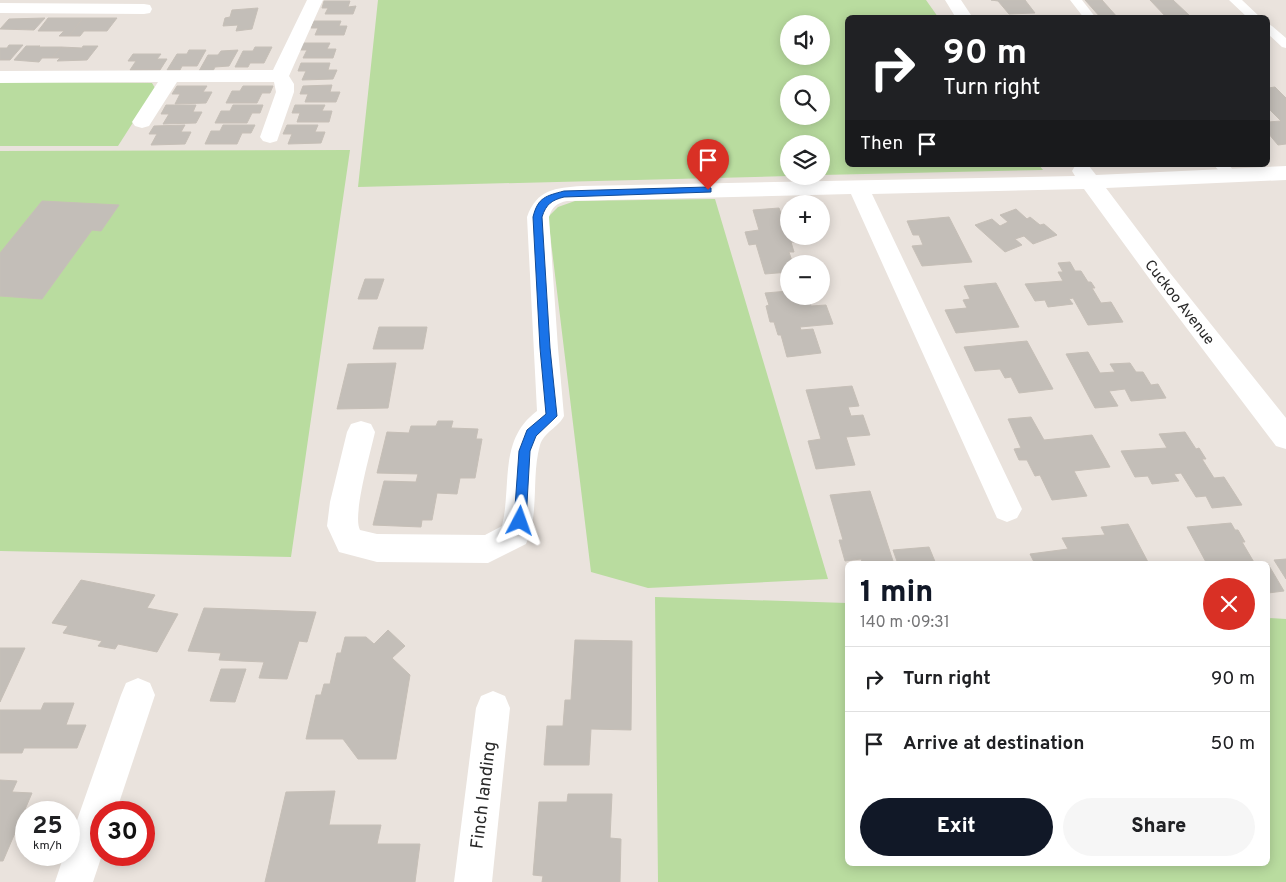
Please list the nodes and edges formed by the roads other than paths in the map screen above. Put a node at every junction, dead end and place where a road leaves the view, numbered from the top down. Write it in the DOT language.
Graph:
graph roads {
  1 [pos="316,0"];
  2 [pos="952,0"];
  3 [pos="1076,0"];
  4 [pos="1235,0"];
  5 [pos="0,8"];
  6 [pos="144,9"];
  7 [pos="963,15"];
  8 [pos="1088,15"];
  9 [pos="1252,15"];
  10 [pos="1270,30"];
  11 [pos="1286,44"];
  12 [pos="280,76"];
  13 [pos="0,77"];
  14 [pos="170,78"];
  15 [pos="142,122"];
  16 [pos="270,137"];
  17 [pos="1226,170"];
  18 [pos="1286,173"];
  19 [pos="1084,174"];
  20 [pos="859,188"];
  21 [pos="361,432"];
  22 [pos="1286,438"];
  23 [pos="1006,509"];
  24 [pos="138,695"];
  25 [pos="493,708"];
  26 [pos="74,882"];
  27 [pos="473,882"];
  1 -- 12 [label="street"];
  2 -- 7 [label="street"];
  3 -- 8 [label="lane"];
  4 -- 9 [label="lane"];
  5 -- 6 [label="street"];
  10 -- 11 [label="lane"];
  12 -- 14 [label="street"];
  12 -- 16 [label="street"];
  13 -- 14 [label="street"];
  14 -- 15 [label="street"];
  17 -- 18 [label="street"];
  17 -- 19 [label="street"];
  19 -- 20 [label="street"];
  19 -- 22 [label="street, Cuckoo Avenue"];
  20 -- 21 [label="street"];
  20 -- 23 [label="street"];
  24 -- 26 [label="street"];
  25 -- 27 [label="street, Finch landing"];
}
